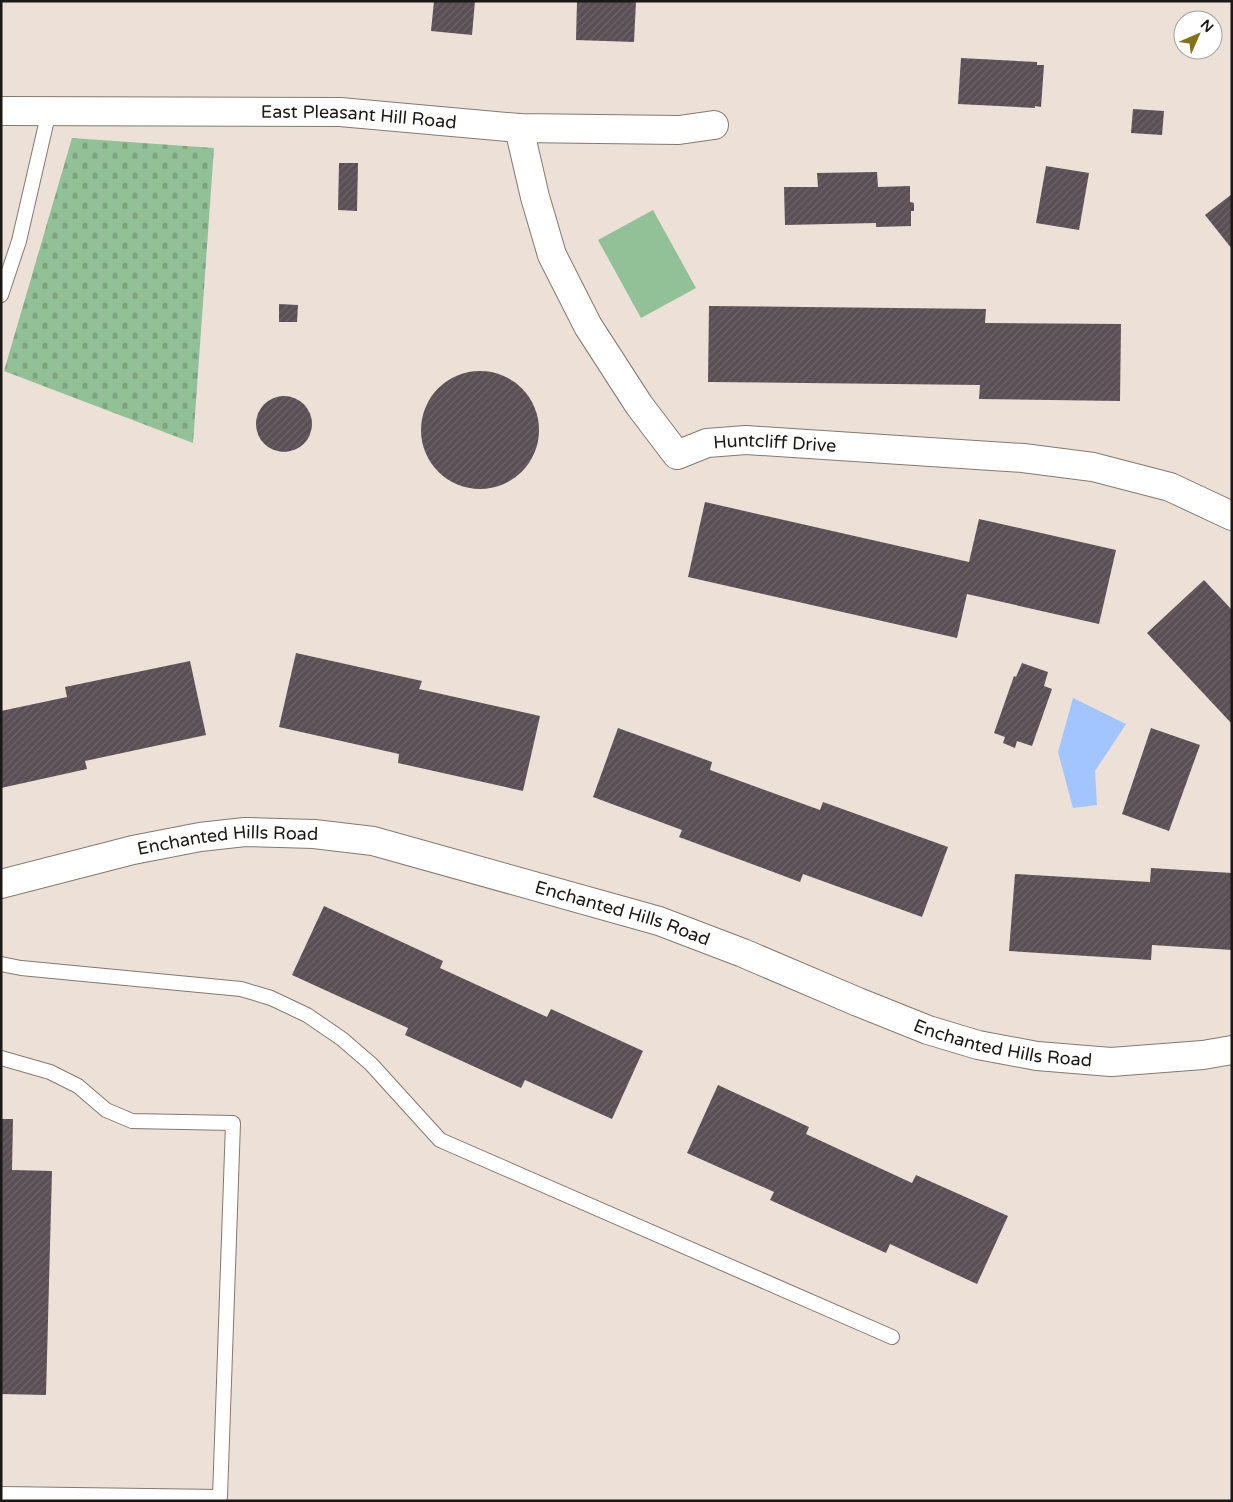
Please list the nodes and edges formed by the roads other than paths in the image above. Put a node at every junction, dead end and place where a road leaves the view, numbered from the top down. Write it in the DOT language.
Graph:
graph roads {
  1 [pos="1,111"];
  2 [pos="49,111"];
  3 [pos="714,125"];
  4 [pos="519,128"];
  5 [pos="1,295"];
  6 [pos="1232,516"];
  7 [pos="1,884"];
  8 [pos="1,964"];
  9 [pos="1232,1050"];
  10 [pos="1,1058"];
  11 [pos="892,1337"];
  12 [pos="1,1494"];
  1 -- 2 [label="street, East Pleasant Hill Road"];
  2 -- 4 [label="street, East Pleasant Hill Road"];
  2 -- 5 [label="lane"];
  3 -- 4 [label="street, East Pleasant Hill Road"];
  4 -- 6 [label="street, Huntcliff Drive"];
  7 -- 9 [label="street, Enchanted Hills Road"];
  8 -- 11 [label="lane"];
  10 -- 12 [label="lane"];
}
